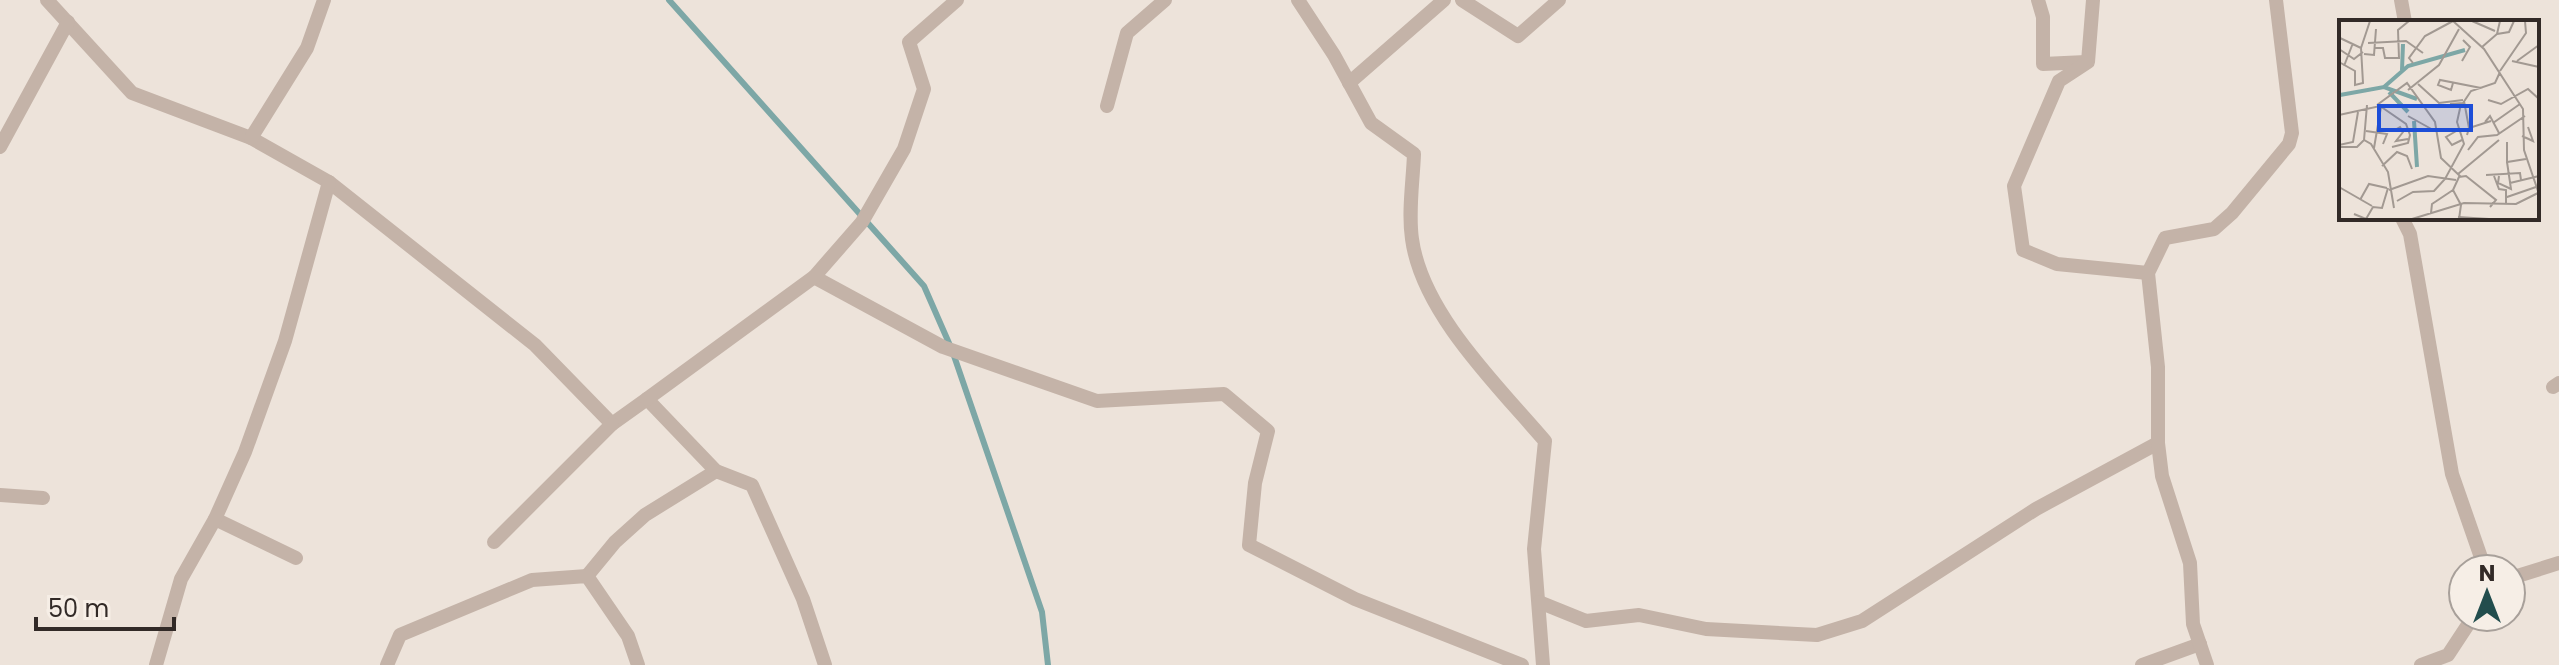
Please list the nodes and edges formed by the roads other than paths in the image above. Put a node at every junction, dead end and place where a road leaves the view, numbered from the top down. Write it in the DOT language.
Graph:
graph roads {
  1 [pos="47,0"];
  2 [pos="324,0"];
  3 [pos="957,0"];
  4 [pos="1165,0"];
  5 [pos="1298,0"];
  6 [pos="1444,0"];
  7 [pos="1462,0"];
  8 [pos="1559,0"];
  9 [pos="2038,0"];
  10 [pos="2093,0"];
  11 [pos="2276,0"];
  12 [pos="2401,0"];
  13 [pos="2405,20"];
  14 [pos="68,22"];
  15 [pos="2088,62"];
  16 [pos="1349,83"];
  17 [pos="1107,106"];
  18 [pos="251,138"];
  19 [pos="0,147"];
  20 [pos="329,182"];
  21 [pos="2403,220"];
  22 [pos="2148,273"];
  23 [pos="814,277"];
  24 [pos="647,399"];
  25 [pos="612,424"];
  26 [pos="2158,443"];
  27 [pos="716,471"];
  28 [pos="0,495"];
  29 [pos="43,498"];
  30 [pos="215,519"];
  31 [pos="494,542"];
  32 [pos="2479,553"];
  33 [pos="296,558"];
  34 [pos="2559,563"];
  35 [pos="2527,573"];
  36 [pos="587,576"];
  37 [pos="1539,602"];
  38 [pos="2462,633"];
  39 [pos="2200,644"];
  40 [pos="156,665"];
  41 [pos="387,665"];
  42 [pos="638,665"];
  43 [pos="825,665"];
  44 [pos="1522,665"];
  45 [pos="1543,665"];
  46 [pos="2142,665"];
  47 [pos="2207,665"];
  48 [pos="2421,665"];
  1 -- 14 [label="street"];
  2 -- 18 [label="street"];
  3 -- 23 [label="street"];
  4 -- 17 [label="street"];
  5 -- 16 [label="street"];
  6 -- 16 [label="street"];
  7 -- 8 [label="street"];
  9 -- 15 [label="street"];
  10 -- 15 [label="street"];
  11 -- 22 [label="street"];
  12 -- 13 [label="street"];
  14 -- 18 [label="street"];
  14 -- 19 [label="street"];
  15 -- 22 [label="street"];
  16 -- 37 [label="street"];
  18 -- 20 [label="street"];
  20 -- 25 [label="street"];
  20 -- 30 [label="street"];
  21 -- 32 [label="street"];
  22 -- 26 [label="street"];
  23 -- 24 [label="street"];
  23 -- 44 [label="street"];
  24 -- 25 [label="street"];
  24 -- 27 [label="street"];
  25 -- 31 [label="street"];
  26 -- 37 [label="street"];
  26 -- 39 [label="street"];
  27 -- 36 [label="street"];
  27 -- 43 [label="street"];
  28 -- 29 [label="street"];
  30 -- 33 [label="street"];
  30 -- 40 [label="street"];
  34 -- 35 [label="street"];
  36 -- 41 [label="street"];
  36 -- 42 [label="street"];
  37 -- 45 [label="street"];
  38 -- 48 [label="street"];
  39 -- 46 [label="street"];
  39 -- 47 [label="street"];
}
